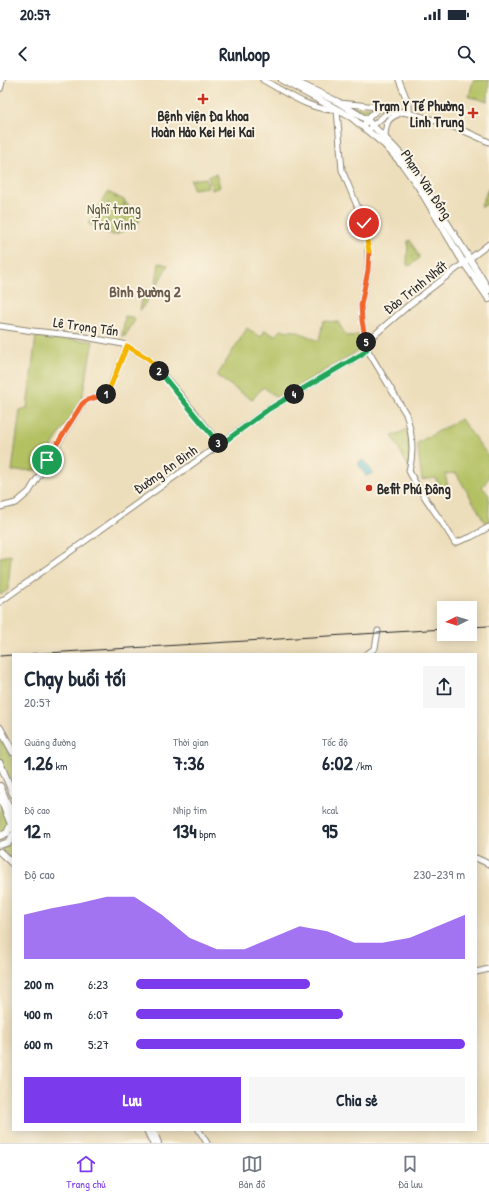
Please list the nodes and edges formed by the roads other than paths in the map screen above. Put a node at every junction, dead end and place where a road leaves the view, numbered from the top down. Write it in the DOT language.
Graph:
graph roads {
  1 [pos="2,80"];
  2 [pos="263,80"];
  3 [pos="282,80"];
  4 [pos="292,80"];
  5 [pos="399,80"];
  6 [pos="0,88"];
  7 [pos="338,102"];
  8 [pos="381,107"];
  9 [pos="337,110"];
  10 [pos="404,111"];
  11 [pos="366,125"];
  12 [pos="374,126"];
  13 [pos="385,137"];
  14 [pos="489,142"];
  15 [pos="489,244"];
  16 [pos="467,261"];
  17 [pos="489,290"];
  18 [pos="489,299"];
  19 [pos="0,326"];
  20 [pos="127,346"];
  21 [pos="367,349"];
  22 [pos="220,445"];
  23 [pos="0,507"];
  24 [pos="489,527"];
  25 [pos="0,602"];
  26 [pos="378,633"];
  27 [pos="368,653"];
  28 [pos="0,728"];
  29 [pos="0,733"];
  30 [pos="12,750"];
  31 [pos="12,755"];
  32 [pos="0,763"];
  33 [pos="0,770"];
  34 [pos="0,786"];
  35 [pos="12,792"];
  36 [pos="0,797"];
  37 [pos="12,798"];
  38 [pos="12,815"];
  39 [pos="12,827"];
  40 [pos="0,836"];
  41 [pos="12,837"];
  42 [pos="0,845"];
  43 [pos="0,852"];
  44 [pos="477,858"];
  45 [pos="12,863"];
  46 [pos="489,864"];
  47 [pos="489,969"];
  48 [pos="477,972"];
  49 [pos="144,1131"];
  50 [pos="147,1131"];
  51 [pos="153,1131"];
  52 [pos="157,1131"];
  53 [pos="200,1131"];
  54 [pos="149,1143"];
  55 [pos="153,1143"];
  56 [pos="158,1143"];
  57 [pos="162,1143"];
  58 [pos="207,1143"];
  1 -- 6 [label="highway"];
  2 -- 9 [label="street"];
  3 -- 9 [label="highway, Phạm Văn Đồng"];
  4 -- 7 [label="highway, Phạm Văn Đồng"];
  5 -- 10 [label="street"];
  7 -- 8 [label="street"];
  7 -- 11 [label="highway, Phạm Văn Đồng"];
  8 -- 10 [label="street"];
  8 -- 11 [label="street"];
  9 -- 11 [label="highway, Phạm Văn Đồng"];
  9 -- 21 [label="street"];
  10 -- 12 [label="street"];
  10 -- 13 [label="street"];
  10 -- 14 [label="street"];
  11 -- 12 [label="highway, Phạm Văn Đồng"];
  11 -- 16 [label="highway, Phạm Văn Đồng"];
  12 -- 13 [label="highway, Phạm Văn Đồng"];
  13 -- 16 [label="highway, Phạm Văn Đồng"];
  15 -- 16 [label="street, Đào Trinh Nhất"];
  16 -- 17 [label="highway, Phạm Văn Đồng"];
  16 -- 18 [label="highway, Phạm Văn Đồng"];
  16 -- 21 [label="street, Đào Trinh Nhất"];
  19 -- 20 [label="street, Lê Trọng Tấn"];
  20 -- 22 [label="street, Lê Trọng Tấn"];
  20 -- 23 [label="street"];
  21 -- 22 [label="street, Đường An Bình"];
  21 -- 24 [label="street"];
  22 -- 25 [label="street, Đường An Bình"];
  26 -- 27 [label="street"];
  28 -- 30 [label="highway"];
  29 -- 31 [label="highway"];
  32 -- 35 [label="highway"];
  33 -- 37 [label="highway"];
  34 -- 38 [label="highway"];
  36 -- 39 [label="highway"];
  39 -- 40 [label="highway"];
  41 -- 42 [label="highway"];
  43 -- 45 [label="highway"];
  44 -- 46 [label="street"];
  47 -- 48 [label="street"];
  49 -- 54 [label="highway"];
  50 -- 55 [label="highway"];
  51 -- 56 [label="highway"];
  52 -- 57 [label="highway"];
  53 -- 58 [label="street"];
}
